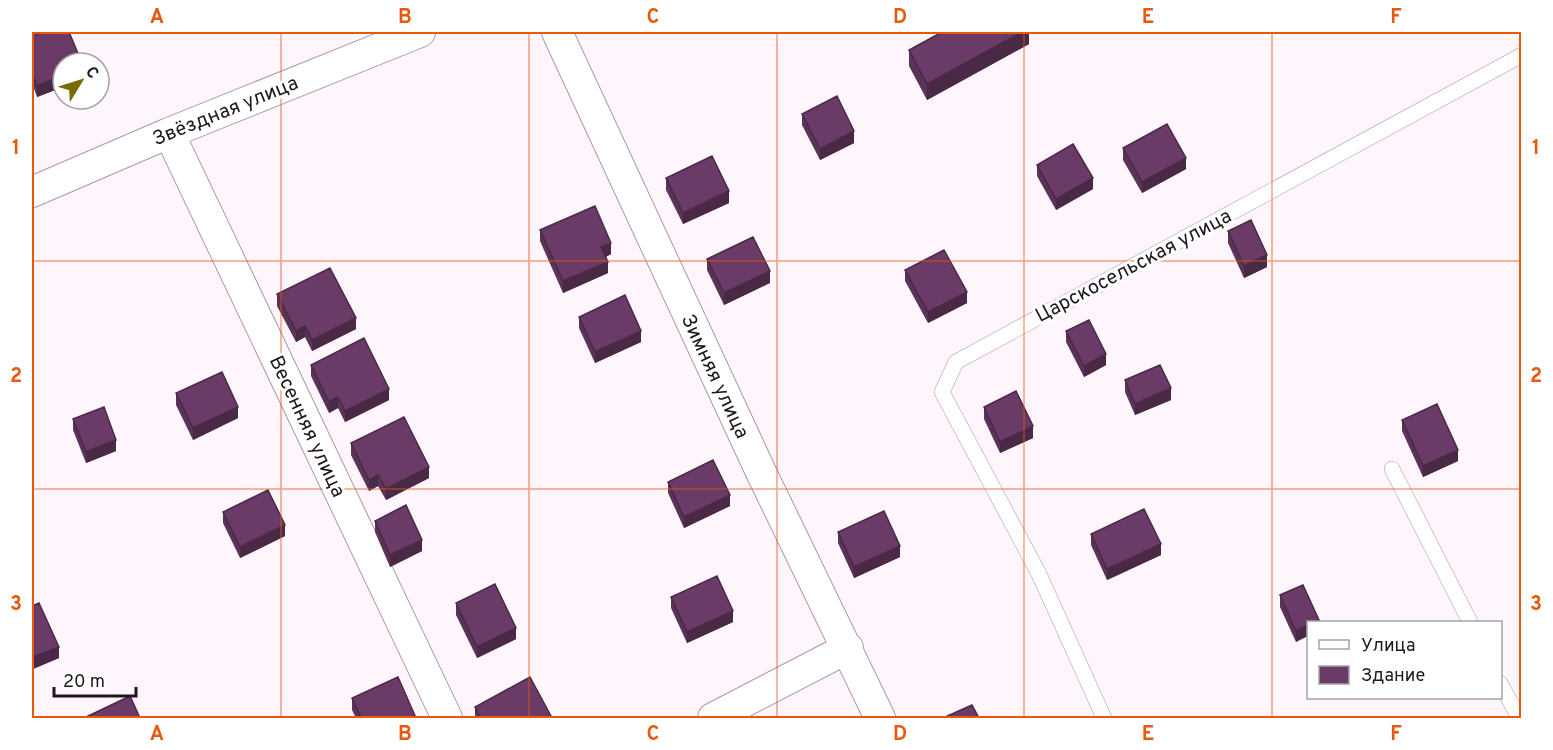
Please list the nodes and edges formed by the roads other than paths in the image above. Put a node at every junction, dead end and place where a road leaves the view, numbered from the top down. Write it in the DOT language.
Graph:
graph roads {
  1 [pos="420,32"];
  2 [pos="557,32"];
  3 [pos="1521,55"];
  4 [pos="169,133"];
  5 [pos="32,192"];
  6 [pos="1392,469"];
  7 [pos="1469,621"];
  8 [pos="848,648"];
  9 [pos="1502,687"];
  10 [pos="447,718"];
  11 [pos="713,718"];
  12 [pos="880,718"];
  13 [pos="1104,718"];
  14 [pos="1519,718"];
  1 -- 4 [label="street, Звёздная улица"];
  2 -- 8 [label="street, Зимняя улица"];
  3 -- 13 [label="lane, Царскосельская улица"];
  4 -- 5 [label="street, Звёздная улица"];
  4 -- 10 [label="street, Весенняя улица"];
  6 -- 7 [label="lane"];
  8 -- 11 [label="street"];
  8 -- 12 [label="street, Зимняя улица"];
  9 -- 14 [label="lane"];
}
